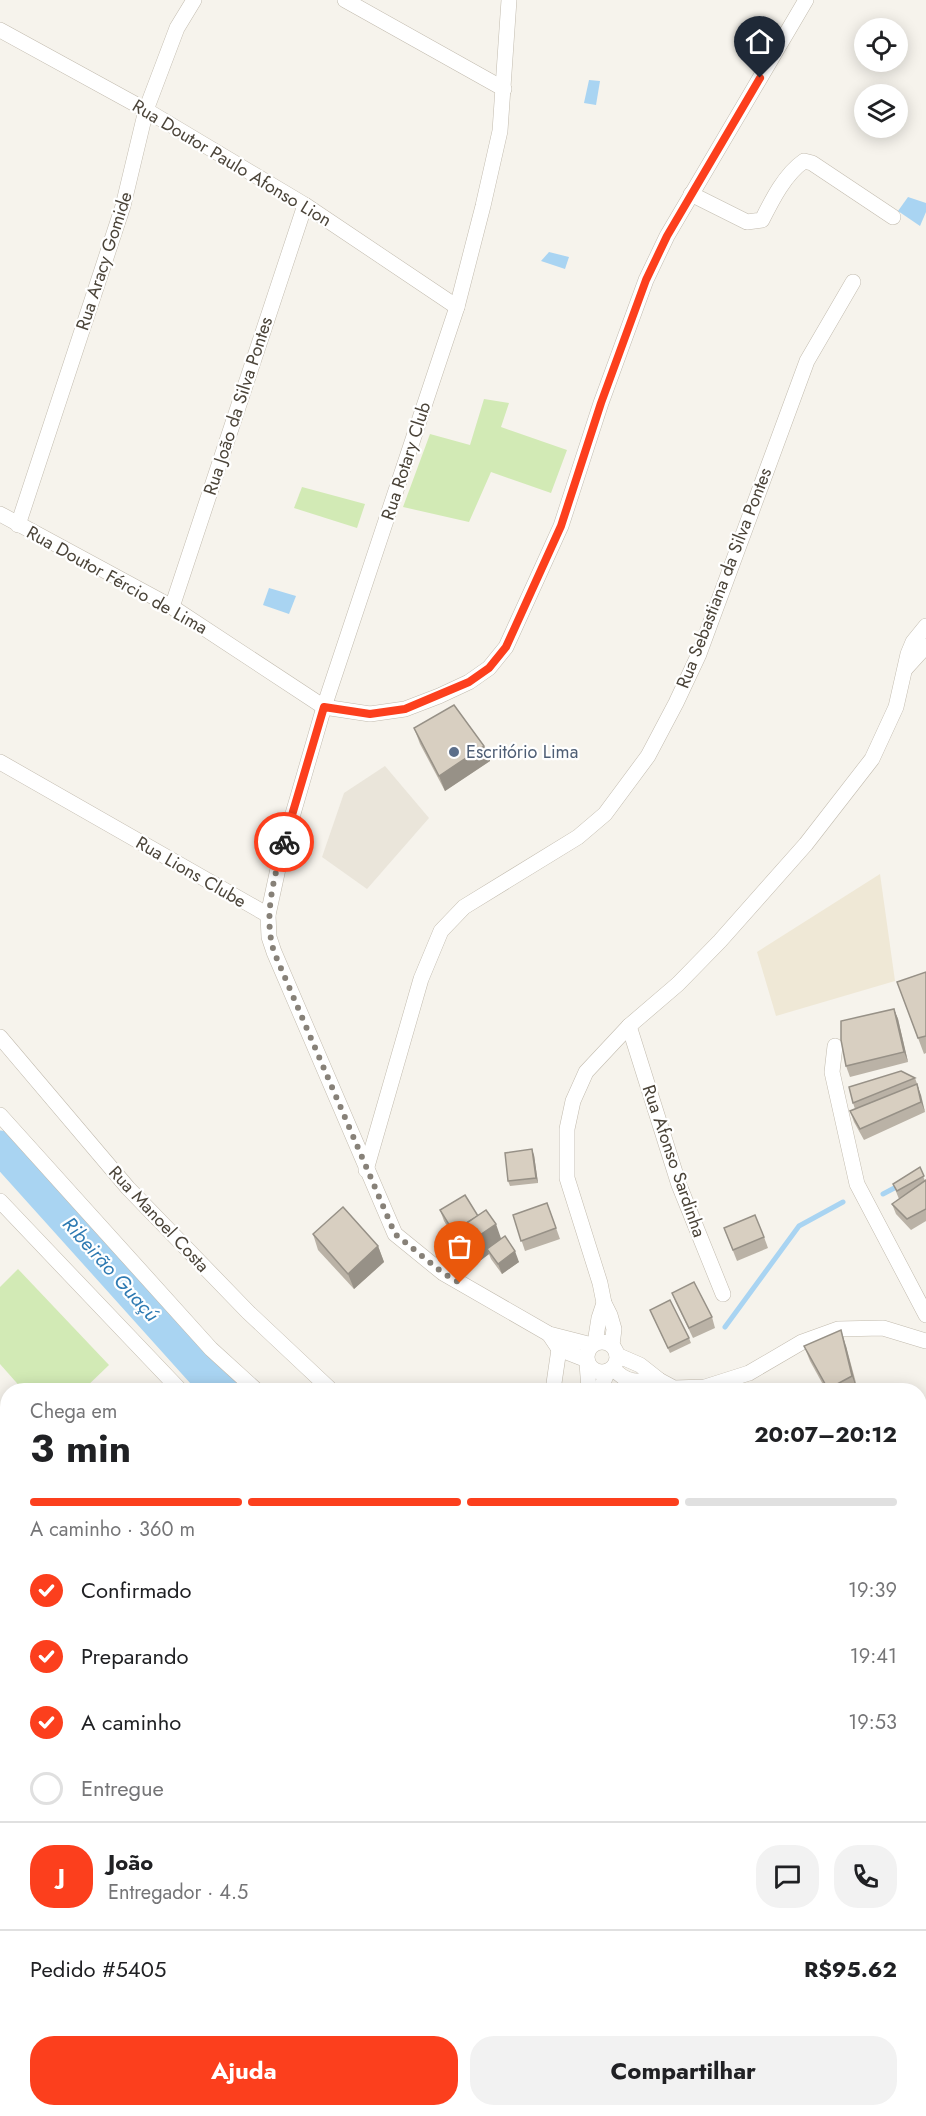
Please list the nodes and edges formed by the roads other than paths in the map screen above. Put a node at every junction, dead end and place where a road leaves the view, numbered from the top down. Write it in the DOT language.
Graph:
graph roads {
  1 [pos="194,0"];
  2 [pos="345,0"];
  3 [pos="509,0"];
  4 [pos="806,0"];
  5 [pos="0,30"];
  6 [pos="504,89"];
  7 [pos="146,110"];
  8 [pos="692,194"];
  9 [pos="305,205"];
  10 [pos="893,217"];
  11 [pos="853,282"];
  12 [pos="457,307"];
  13 [pos="0,514"];
  14 [pos="18,525"];
  15 [pos="172,607"];
  16 [pos="926,626"];
  17 [pos="926,646"];
  18 [pos="906,668"];
  19 [pos="324,707"];
  20 [pos="0,762"];
  21 [pos="268,915"];
  22 [pos="629,1026"];
  23 [pos="0,1037"];
  24 [pos="835,1046"];
  25 [pos="0,1115"];
  26 [pos="366,1170"];
  27 [pos="0,1201"];
  28 [pos="723,1294"];
  29 [pos="604,1304"];
  30 [pos="926,1315"];
  31 [pos="549,1334"];
  32 [pos="926,1341"];
  33 [pos="594,1344"];
  34 [pos="559,1349"];
  35 [pos="612,1360"];
  36 [pos="587,1362"];
  37 [pos="173,1383"];
  38 [pos="248,1383"];
  39 [pos="324,1383"];
  40 [pos="555,1383"];
  41 [pos="588,1383"];
  42 [pos="603,1383"];
  43 [pos="665,1383"];
  44 [pos="718,1383"];
  1 -- 7 [label="street, Rua Aracy Gomide"];
  2 -- 6 [label="street"];
  3 -- 6 [label="street, Rua Rotary Club"];
  4 -- 8 [label="street"];
  5 -- 7 [label="street, Rua Doutor Paulo Afonso Lion"];
  6 -- 12 [label="street, Rua Rotary Club"];
  7 -- 9 [label="street, Rua Doutor Paulo Afonso Lion"];
  7 -- 14 [label="street, Rua Aracy Gomide"];
  8 -- 10 [label="street"];
  8 -- 19 [label="street"];
  9 -- 12 [label="street, Rua Doutor Paulo Afonso Lion"];
  9 -- 15 [label="street, Rua João da Silva Pontes"];
  11 -- 26 [label="street, Rua Sebastiana da Silva Pontes"];
  12 -- 19 [label="street, Rua Rotary Club"];
  13 -- 14 [label="street, Rua Doutor Fércio de Lima"];
  14 -- 15 [label="street, Rua Doutor Fércio de Lima"];
  15 -- 19 [label="street, Rua Doutor Fércio de Lima"];
  16 -- 18 [label="street"];
  17 -- 18 [label="street"];
  18 -- 22 [label="street"];
  19 -- 21 [label="street, Rua Rotary Club"];
  20 -- 21 [label="street, Rua Lions Clube"];
  21 -- 26 [label="street, Rua Lions Clube"];
  22 -- 28 [label="street, Rua Afonso Sardinha"];
  22 -- 29 [label="street"];
  23 -- 39 [label="street, Rua Manoel Costa"];
  24 -- 30 [label="street"];
  25 -- 38 [label="street"];
  26 -- 31 [label="street, Rua Lions Clube"];
  27 -- 37 [label="street"];
  29 -- 33 [label="street"];
  29 -- 35 [label="street"];
  31 -- 33 [label="street, Rua Lions Clube"];
  31 -- 34 [label="street, Rua Lions Clube"];
  32 -- 44 [label="street"];
  33 -- 35 [label="street"];
  33 -- 36 [label="street"];
  34 -- 36 [label="street"];
  34 -- 40 [label="street"];
  35 -- 36 [label="street"];
  35 -- 42 [label="street"];
  35 -- 43 [label="street"];
  36 -- 41 [label="street"];
}
